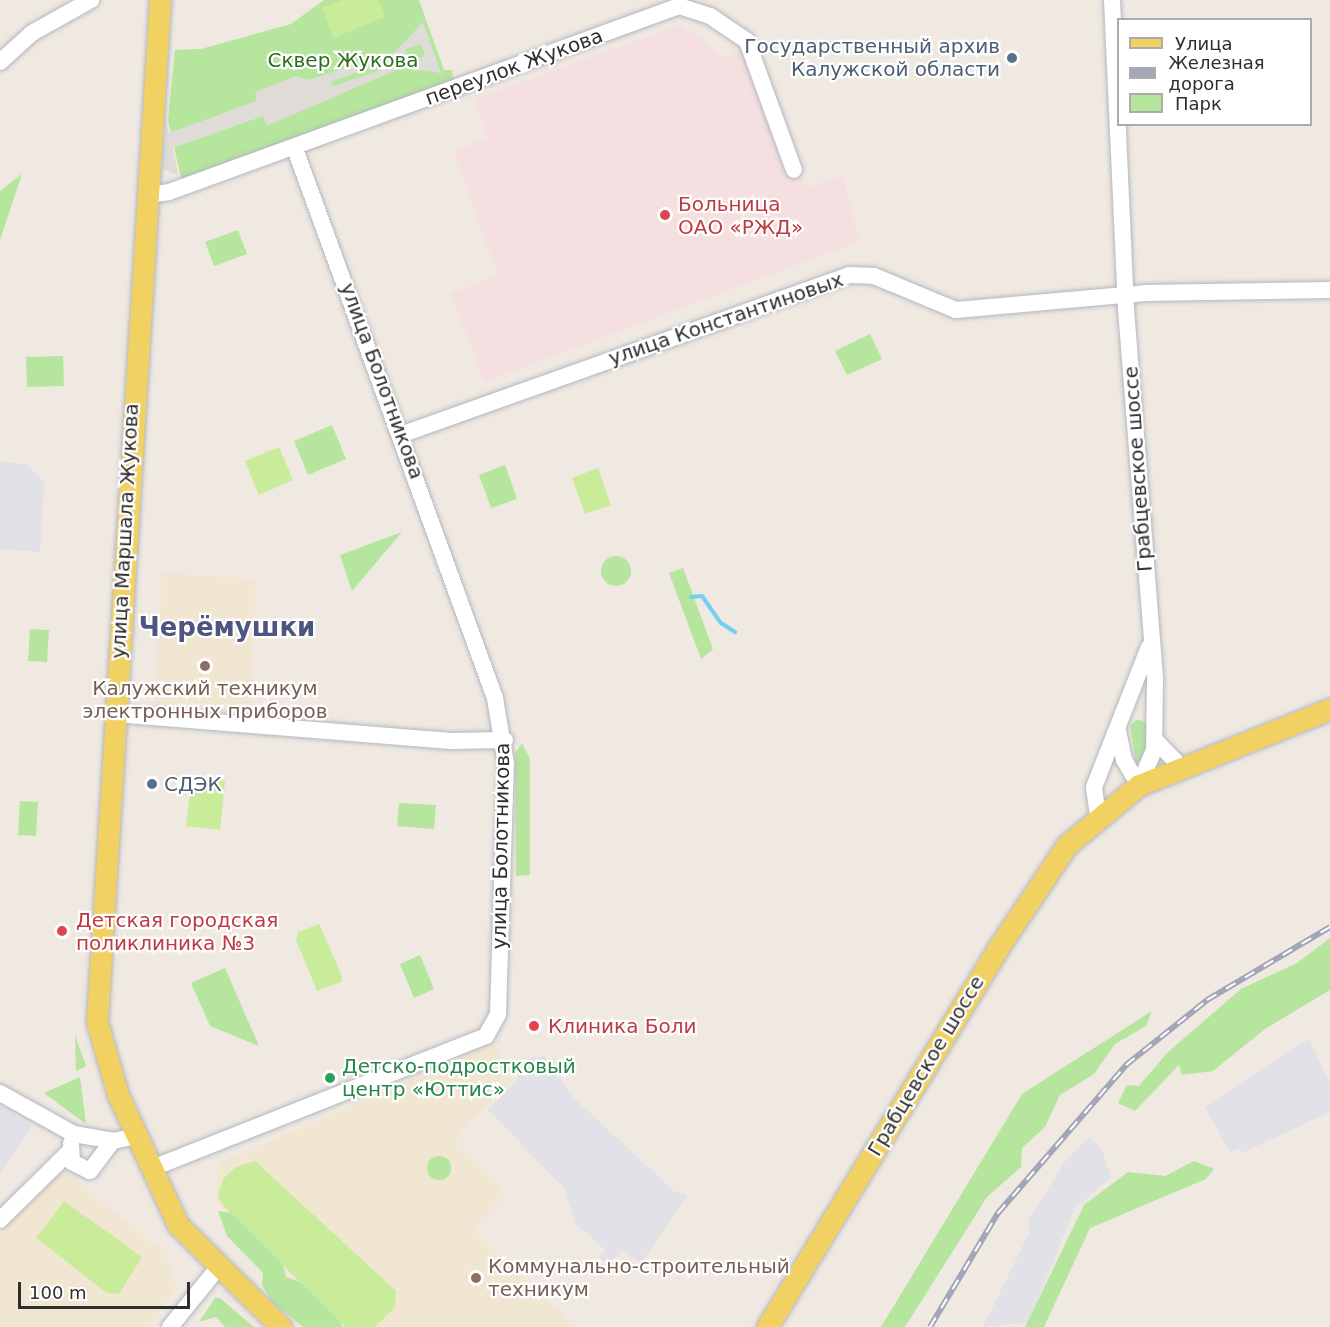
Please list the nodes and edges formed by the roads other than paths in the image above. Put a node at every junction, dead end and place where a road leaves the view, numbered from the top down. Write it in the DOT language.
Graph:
graph roads {
  1 [pos="92,0"];
  2 [pos="159,0"];
  3 [pos="1112,0"];
  4 [pos="0,62"];
  5 [pos="1117,105"];
  6 [pos="1118,126"];
  7 [pos="294,146"];
  8 [pos="795,170"];
  9 [pos="146,195"];
  10 [pos="1330,290"];
  11 [pos="1126,295"];
  12 [pos="403,434"];
  13 [pos="1150,644"];
  14 [pos="1330,709"];
  15 [pos="1125,713"];
  16 [pos="115,714"];
  17 [pos="1154,719"];
  18 [pos="1118,731"];
  19 [pos="505,740"];
  20 [pos="1155,740"];
  21 [pos="1181,767"];
  22 [pos="1139,785"];
  23 [pos="1098,816"];
  24 [pos="0,1093"];
  25 [pos="74,1134"];
  26 [pos="136,1136"];
  27 [pos="113,1141"];
  28 [pos="69,1152"];
  29 [pos="150,1169"];
  30 [pos="0,1220"];
  31 [pos="217,1269"];
  32 [pos="170,1327"];
  33 [pos="281,1327"];
  34 [pos="767,1327"];
  1 -- 4 [label="street"];
  2 -- 9 [label="main road, улица Маршала Жукова"];
  3 -- 5 [label="street, Грабцевское шоссе"];
  6 -- 11 [label="street, Грабцевское шоссе"];
  7 -- 8 [label="street, переулок Жукова"];
  7 -- 9 [label="street, переулок Жукова"];
  7 -- 12 [label="street, улица Болотникова"];
  9 -- 16 [label="main road, улица Маршала Жукова"];
  10 -- 11 [label="street, улица Константиновых"];
  11 -- 12 [label="street, улица Константиновых"];
  11 -- 13 [label="street, Грабцевское шоссе"];
  12 -- 19 [label="street, улица Болотникова"];
  13 -- 15 [label="street, Грабцевское шоссе"];
  13 -- 17 [label="street, Грабцевское шоссе"];
  14 -- 21 [label="main road, Грабцевское шоссе"];
  15 -- 17 [label="street"];
  15 -- 18 [label="street, Грабцевское шоссе"];
  16 -- 19 [label="street"];
  16 -- 26 [label="main road, улица Маршала Жукова"];
  17 -- 20 [label="street, Грабцевское шоссе"];
  18 -- 22 [label="street"];
  18 -- 23 [label="street, Грабцевское шоссе"];
  19 -- 29 [label="street, улица Болотникова"];
  20 -- 21 [label="street"];
  20 -- 22 [label="street"];
  21 -- 22 [label="main road, Грабцевское шоссе"];
  22 -- 23 [label="main road, Грабцевское шоссе"];
  23 -- 34 [label="main road, Грабцевское шоссе"];
  24 -- 25 [label="street"];
  25 -- 27 [label="street"];
  25 -- 28 [label="street"];
  26 -- 27 [label="street"];
  26 -- 29 [label="main road, улица Маршала Жукова"];
  27 -- 28 [label="street"];
  28 -- 30 [label="street"];
  29 -- 31 [label="main road, улица Маршала Жукова"];
  31 -- 32 [label="street"];
  31 -- 33 [label="main road, улица Маршала Жукова"];
}
